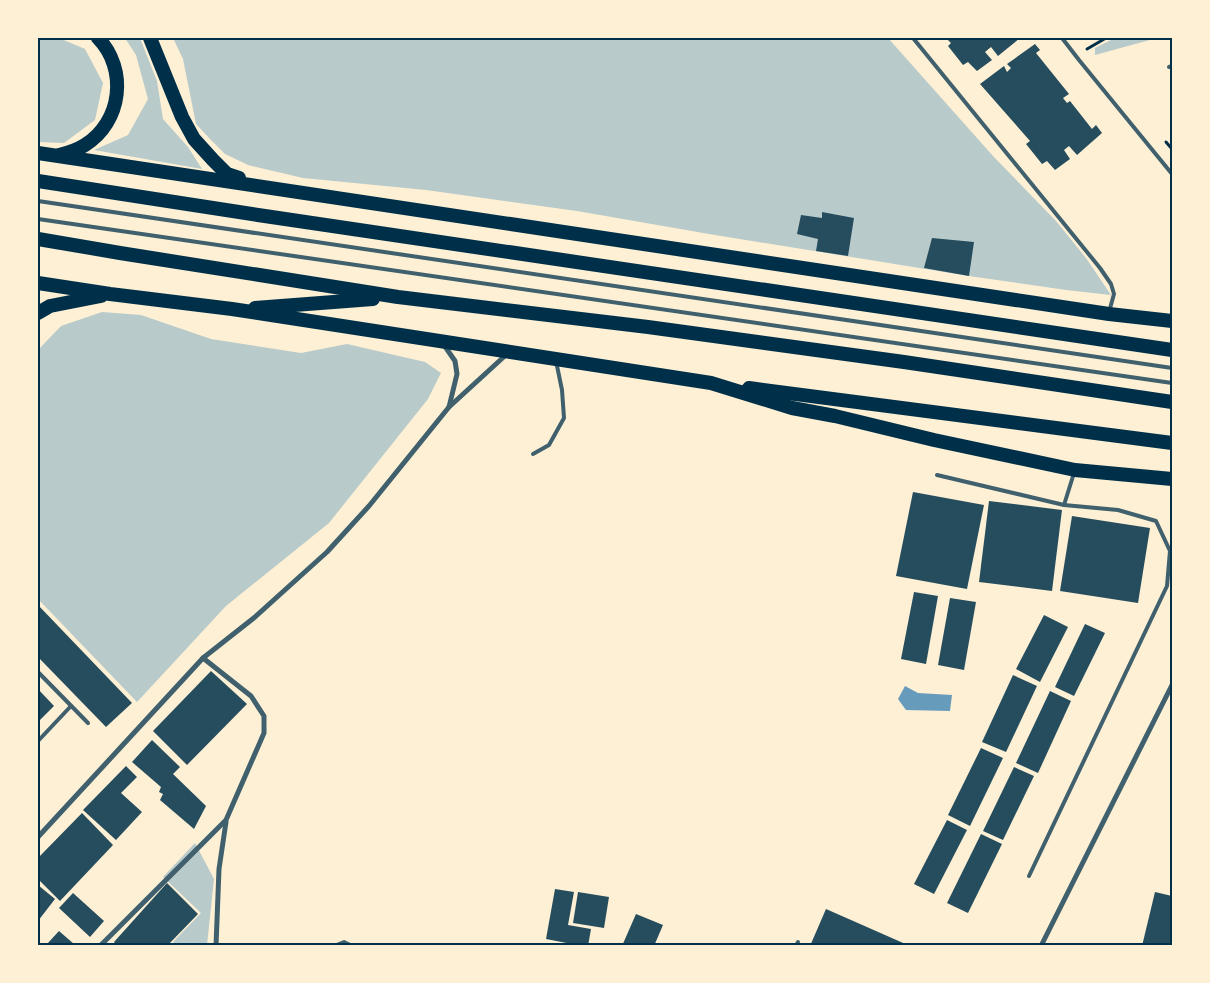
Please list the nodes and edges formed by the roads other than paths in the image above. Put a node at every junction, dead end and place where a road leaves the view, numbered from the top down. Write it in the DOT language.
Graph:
graph roads {
  1 [pos="98,38"];
  2 [pos="150,38"];
  3 [pos="913,38"];
  4 [pos="1062,38"];
  5 [pos="38,153"];
  6 [pos="54,156"];
  7 [pos="1172,174"];
  8 [pos="38,181"];
  9 [pos="261,186"];
  10 [pos="38,201"];
  11 [pos="38,220"];
  12 [pos="38,239"];
  13 [pos="38,282"];
  14 [pos="110,294"];
  15 [pos="398,297"];
  16 [pos="232,310"];
  17 [pos="38,313"];
  18 [pos="1109,314"];
  19 [pos="1172,321"];
  20 [pos="443,342"];
  21 [pos="1172,350"];
  22 [pos="509,352"];
  23 [pos="556,359"];
  24 [pos="1172,368"];
  25 [pos="711,383"];
  26 [pos="1172,383"];
  27 [pos="1172,402"];
  28 [pos="449,407"];
  29 [pos="1172,444"];
  30 [pos="533,454"];
  31 [pos="1074,470"];
  32 [pos="937,475"];
  33 [pos="1172,479"];
  34 [pos="1064,505"];
  35 [pos="203,658"];
  36 [pos="38,672"];
  37 [pos="1172,685"];
  38 [pos="71,706"];
  39 [pos="88,723"];
  40 [pos="38,741"];
  41 [pos="226,820"];
  42 [pos="38,838"];
  43 [pos="1029,876"];
  44 [pos="100,946"];
  45 [pos="216,946"];
  46 [pos="334,946"];
  47 [pos="352,946"];
  48 [pos="1041,946"];
  1 -- 6 [label="highway"];
  2 -- 9 [label="highway"];
  3 -- 18 [label="lane"];
  4 -- 7 [label="lane"];
  5 -- 6 [label="highway"];
  6 -- 9 [label="highway"];
  8 -- 21 [label="highway"];
  9 -- 18 [label="highway"];
  10 -- 24 [label="lane"];
  11 -- 26 [label="lane"];
  12 -- 15 [label="highway"];
  13 -- 14 [label="highway"];
  14 -- 16 [label="highway"];
  14 -- 17 [label="highway"];
  15 -- 16 [label="highway"];
  15 -- 27 [label="highway"];
  16 -- 20 [label="highway"];
  18 -- 19 [label="highway"];
  20 -- 22 [label="highway"];
  20 -- 28 [label="street"];
  22 -- 23 [label="highway"];
  22 -- 28 [label="street"];
  23 -- 25 [label="highway"];
  23 -- 30 [label="lane"];
  25 -- 29 [label="highway"];
  25 -- 31 [label="highway"];
  28 -- 35 [label="street"];
  31 -- 33 [label="highway"];
  31 -- 34 [label="lane"];
  32 -- 34 [label="lane"];
  34 -- 43 [label="lane"];
  35 -- 41 [label="street"];
  35 -- 42 [label="street"];
  36 -- 38 [label="lane"];
  37 -- 48 [label="street"];
  38 -- 39 [label="lane"];
  38 -- 40 [label="lane"];
  41 -- 44 [label="street"];
  41 -- 45 [label="street"];
  46 -- 47 [label="lane"];
}
